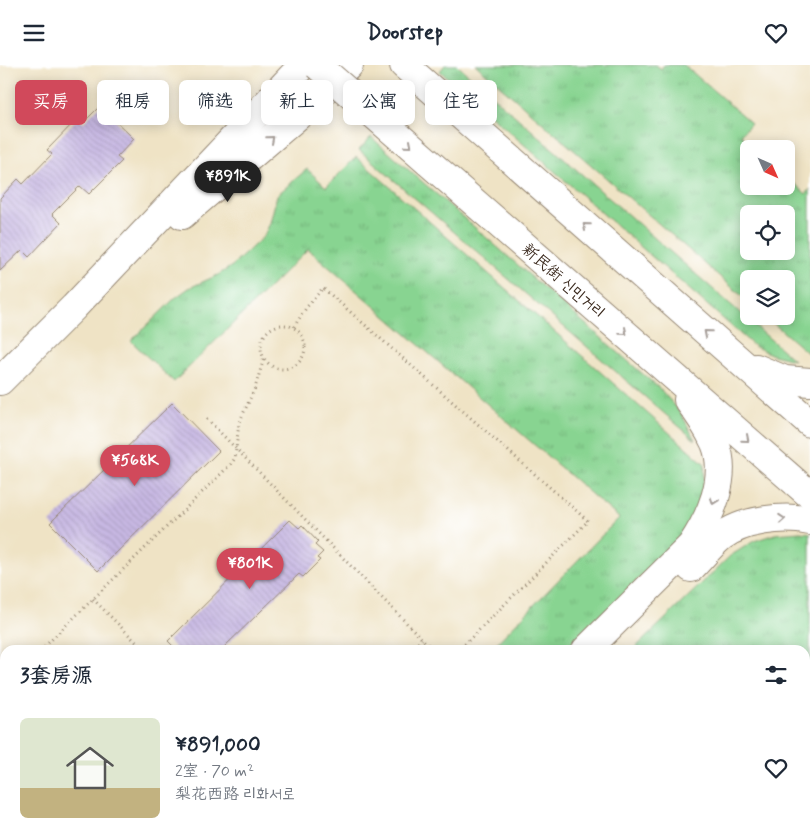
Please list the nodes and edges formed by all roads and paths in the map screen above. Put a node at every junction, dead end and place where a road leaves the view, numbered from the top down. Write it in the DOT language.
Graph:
graph roads {
  1 [pos="302,65"];
  2 [pos="318,65"];
  3 [pos="350,65"];
  4 [pos="408,69"];
  5 [pos="74,307"];
  6 [pos="294,327"];
  7 [pos="264,358"];
  8 [pos="738,361"];
  9 [pos="661,365"];
  10 [pos="0,381"];
  11 [pos="810,382"];
  12 [pos="207,419"];
  13 [pos="810,423"];
  14 [pos="236,449"];
  15 [pos="810,495"];
  16 [pos="810,521"];
  17 [pos="93,599"];
  18 [pos="422,639"];
  19 [pos="46,645"];
  20 [pos="139,645"];
  21 [pos="416,645"];
  22 [pos="428,645"];
  23 [pos="464,645"];
  24 [pos="591,645"];
  25 [pos="613,645"];
  1 -- 5 [label="main road"];
  2 -- 9 [label="main road, 新民街 신민거리, one-way, bridge"];
  5 -- 3 [label="main road, one-way"];
  8 -- 4 [label="main road, one-way"];
  5 -- 10 [label="main road"];
  6 -- 7 [label="path"];
  6 -- 7 [label="path"];
  6 -- 23 [label="path"];
  7 -- 14 [label="path"];
  8 -- 11 [label="main road"];
  8 -- 13 [label="main road"];
  9 -- 15 [label="main road, 新民街 신민거리, one-way"];
  9 -- 24 [label="main road, one-way"];
  12 -- 14 [label="path"];
  14 -- 17 [label="path"];
  14 -- 18 [label="path"];
  25 -- 16 [label="main road, one-way"];
  17 -- 19 [label="path"];
  17 -- 20 [label="path"];
  18 -- 21 [label="path"];
  18 -- 22 [label="path"];
}
